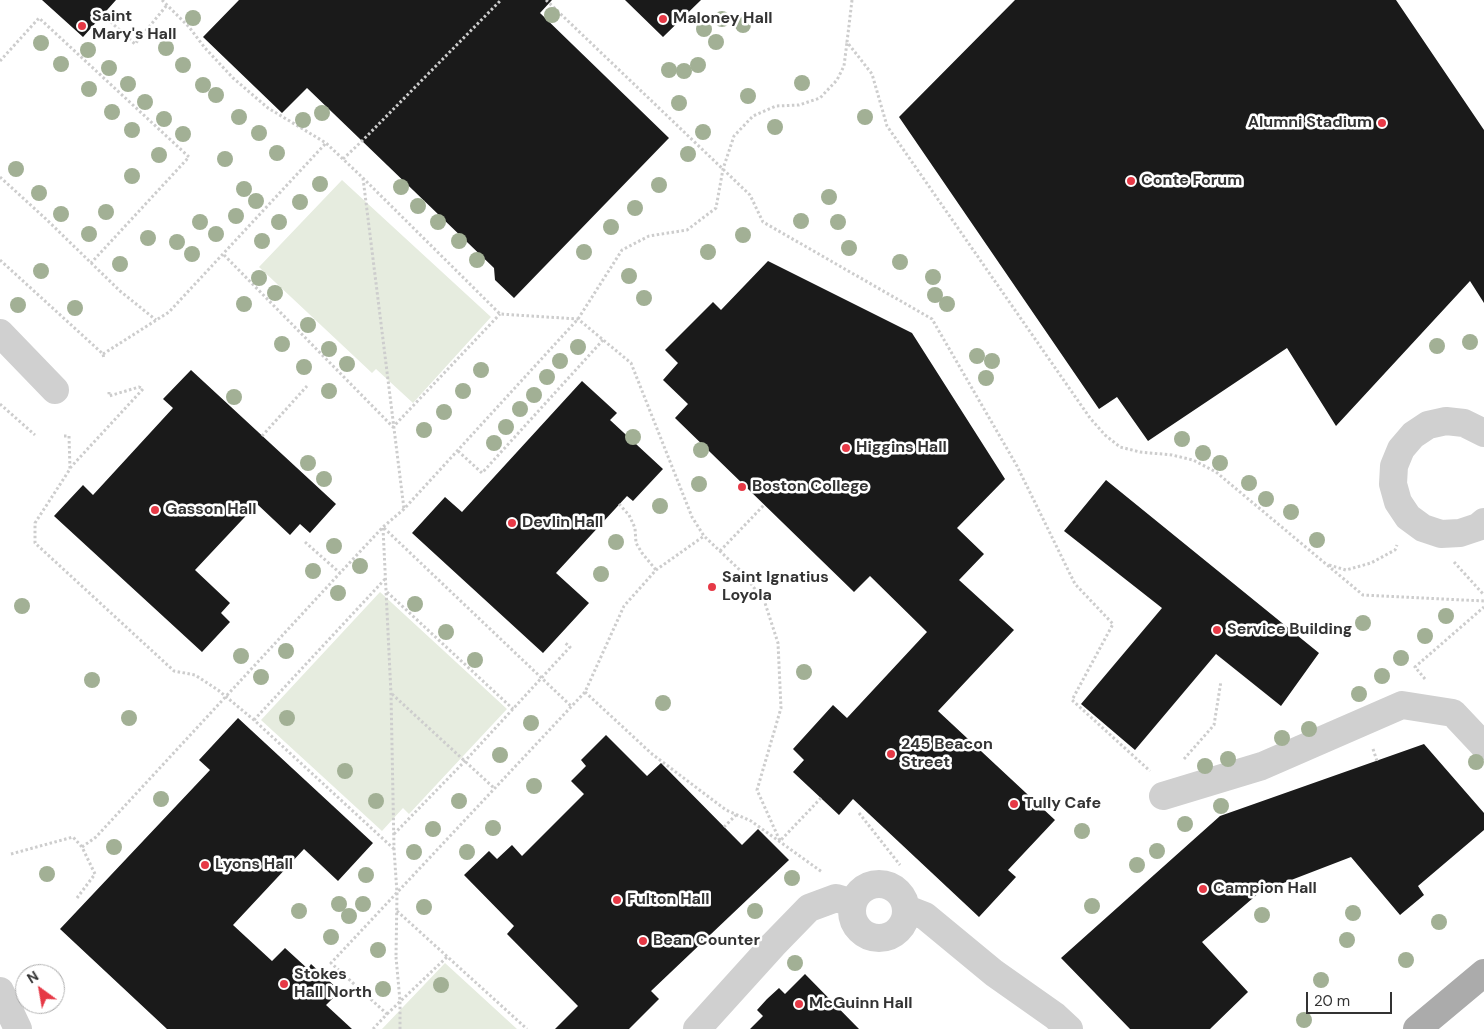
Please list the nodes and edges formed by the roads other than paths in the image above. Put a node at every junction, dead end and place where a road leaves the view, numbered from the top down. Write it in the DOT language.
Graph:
graph roads {
  1 [pos="0,333"];
  2 [pos="55,390"];
  3 [pos="1484,433"];
  4 [pos="1484,522"];
  5 [pos="1484,746"];
  6 [pos="1162,796"];
  7 [pos="853,903"];
  8 [pos="907,909"];
  9 [pos="1484,973"];
  10 [pos="0,991"];
  11 [pos="18,1029"];
  12 [pos="697,1029"];
  13 [pos="1069,1029"];
  14 [pos="1417,1029"];
  1 -- 2 [label="street"];
  3 -- 4 [label="street"];
  5 -- 6 [label="street"];
  7 -- 8 [label="street"];
  7 -- 8 [label="street"];
  7 -- 12 [label="street"];
  8 -- 13 [label="street"];
  9 -- 14 [label="main road"];
  10 -- 11 [label="street"];
}
